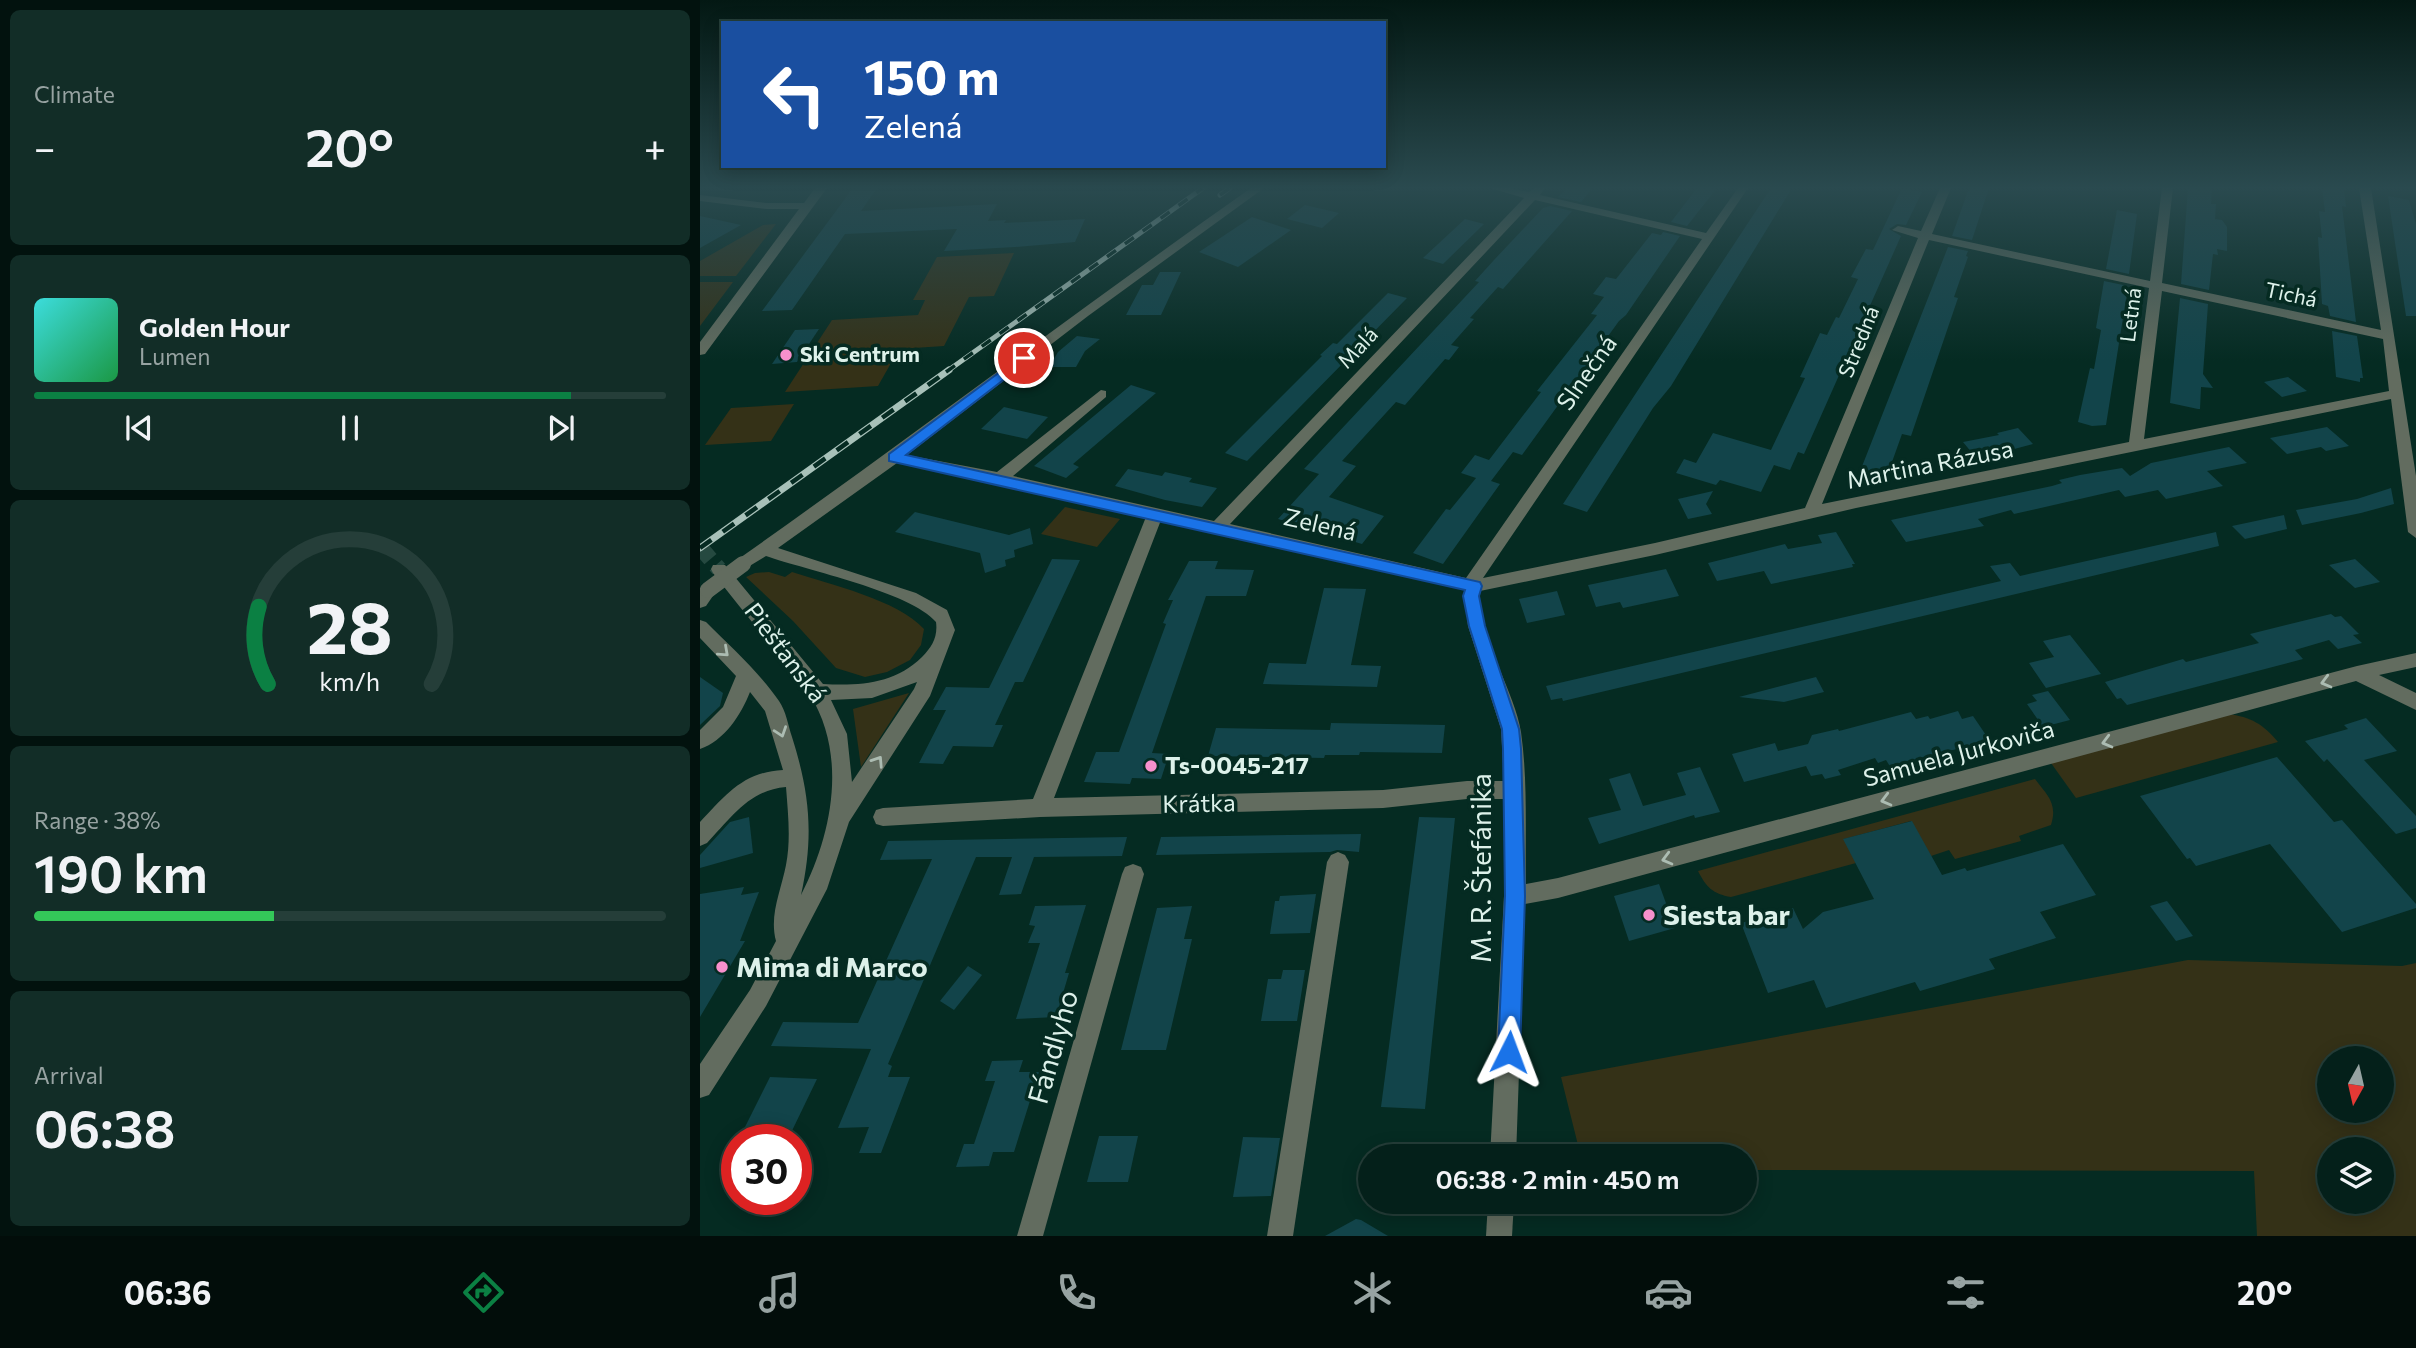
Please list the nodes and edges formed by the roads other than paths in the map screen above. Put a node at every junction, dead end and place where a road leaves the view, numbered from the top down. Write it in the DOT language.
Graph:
graph roads {
  1 [pos="778,246"];
  2 [pos="1177,246"];
  3 [pos="1485,246"];
  4 [pos="1704,246"];
  5 [pos="1921,246"];
  6 [pos="1970,246"];
  7 [pos="2160,246"];
  8 [pos="2374,246"];
  9 [pos="2155,285"];
  10 [pos="2389,336"];
  11 [pos="700,351"];
  12 [pos="1101,394"];
  13 [pos="2395,394"];
  14 [pos="2136,447"];
  15 [pos="894,457"];
  16 [pos="2412,471"];
  17 [pos="1000,478"];
  18 [pos="1811,512"];
  19 [pos="1155,514"];
  20 [pos="2415,522"];
  21 [pos="1216,529"];
  22 [pos="765,550"];
  23 [pos="719,569"];
  24 [pos="1475,586"];
  25 [pos="704,596"];
  26 [pos="700,627"];
  27 [pos="933,657"];
  28 [pos="2416,660"];
  29 [pos="2357,673"];
  30 [pos="746,674"];
  31 [pos="818,691"];
  32 [pos="2416,702"];
  33 [pos="700,741"];
  34 [pos="795,778"];
  35 [pos="1515,790"];
  36 [pos="1040,808"];
  37 [pos="883,817"];
  38 [pos="840,818"];
  39 [pos="700,836"];
  40 [pos="1338,862"];
  41 [pos="1133,874"];
  42 [pos="1515,896"];
  43 [pos="787,941"];
  44 [pos="700,1086"];
  45 [pos="1504,1144"];
  46 [pos="1500,1214"];
  47 [pos="1030,1236"];
  48 [pos="1280,1236"];
  49 [pos="1499,1236"];
  1 -- 11 [label="street"];
  2 -- 15 [label="street"];
  3 -- 21 [label="street, Malá"];
  4 -- 24 [label="street, Slnečná"];
  5 -- 18 [label="street, Stredná"];
  6 -- 9 [label="street, Tichá"];
  7 -- 9 [label="street, Letná"];
  8 -- 10 [label="street"];
  9 -- 10 [label="street, Tichá"];
  9 -- 14 [label="street, Letná"];
  10 -- 13 [label="street"];
  12 -- 17 [label="street"];
  13 -- 14 [label="street, Martina Rázusa"];
  13 -- 16 [label="street"];
  14 -- 18 [label="street, Martina Rázusa"];
  15 -- 17 [label="street, Zelená"];
  15 -- 22 [label="street"];
  16 -- 20 [label="street"];
  17 -- 19 [label="street, Zelená"];
  18 -- 24 [label="street, Martina Rázusa"];
  19 -- 21 [label="street, Zelená"];
  19 -- 36 [label="street"];
  21 -- 24 [label="street, Zelená"];
  22 -- 25 [label="street, bridge"];
  22 -- 27 [label="street"];
  23 -- 31 [label="street, Piešťanská"];
  24 -- 35 [label="street, M. R. Štefánika"];
  26 -- 30 [label="street, one-way"];
  27 -- 31 [label="street"];
  38 -- 27 [label="street, one-way"];
  28 -- 29 [label="street, Samuela Jurkoviča"];
  29 -- 32 [label="street"];
  29 -- 42 [label="street, Samuela Jurkoviča, one-way"];
  30 -- 33 [label="street"];
  30 -- 34 [label="street, one-way"];
  31 -- 38 [label="street, Piešťanská"];
  34 -- 39 [label="street"];
  34 -- 43 [label="street"];
  35 -- 36 [label="street, Krátka"];
  35 -- 42 [label="street, M. R. Štefánika"];
  36 -- 37 [label="street, Krátka"];
  38 -- 43 [label="street, Piešťanská"];
  40 -- 48 [label="street"];
  41 -- 47 [label="street, Fándlyho"];
  42 -- 45 [label="street, M. R. Štefánika"];
  43 -- 44 [label="street, Piešťanská"];
  46 -- 49 [label="street"];
}
